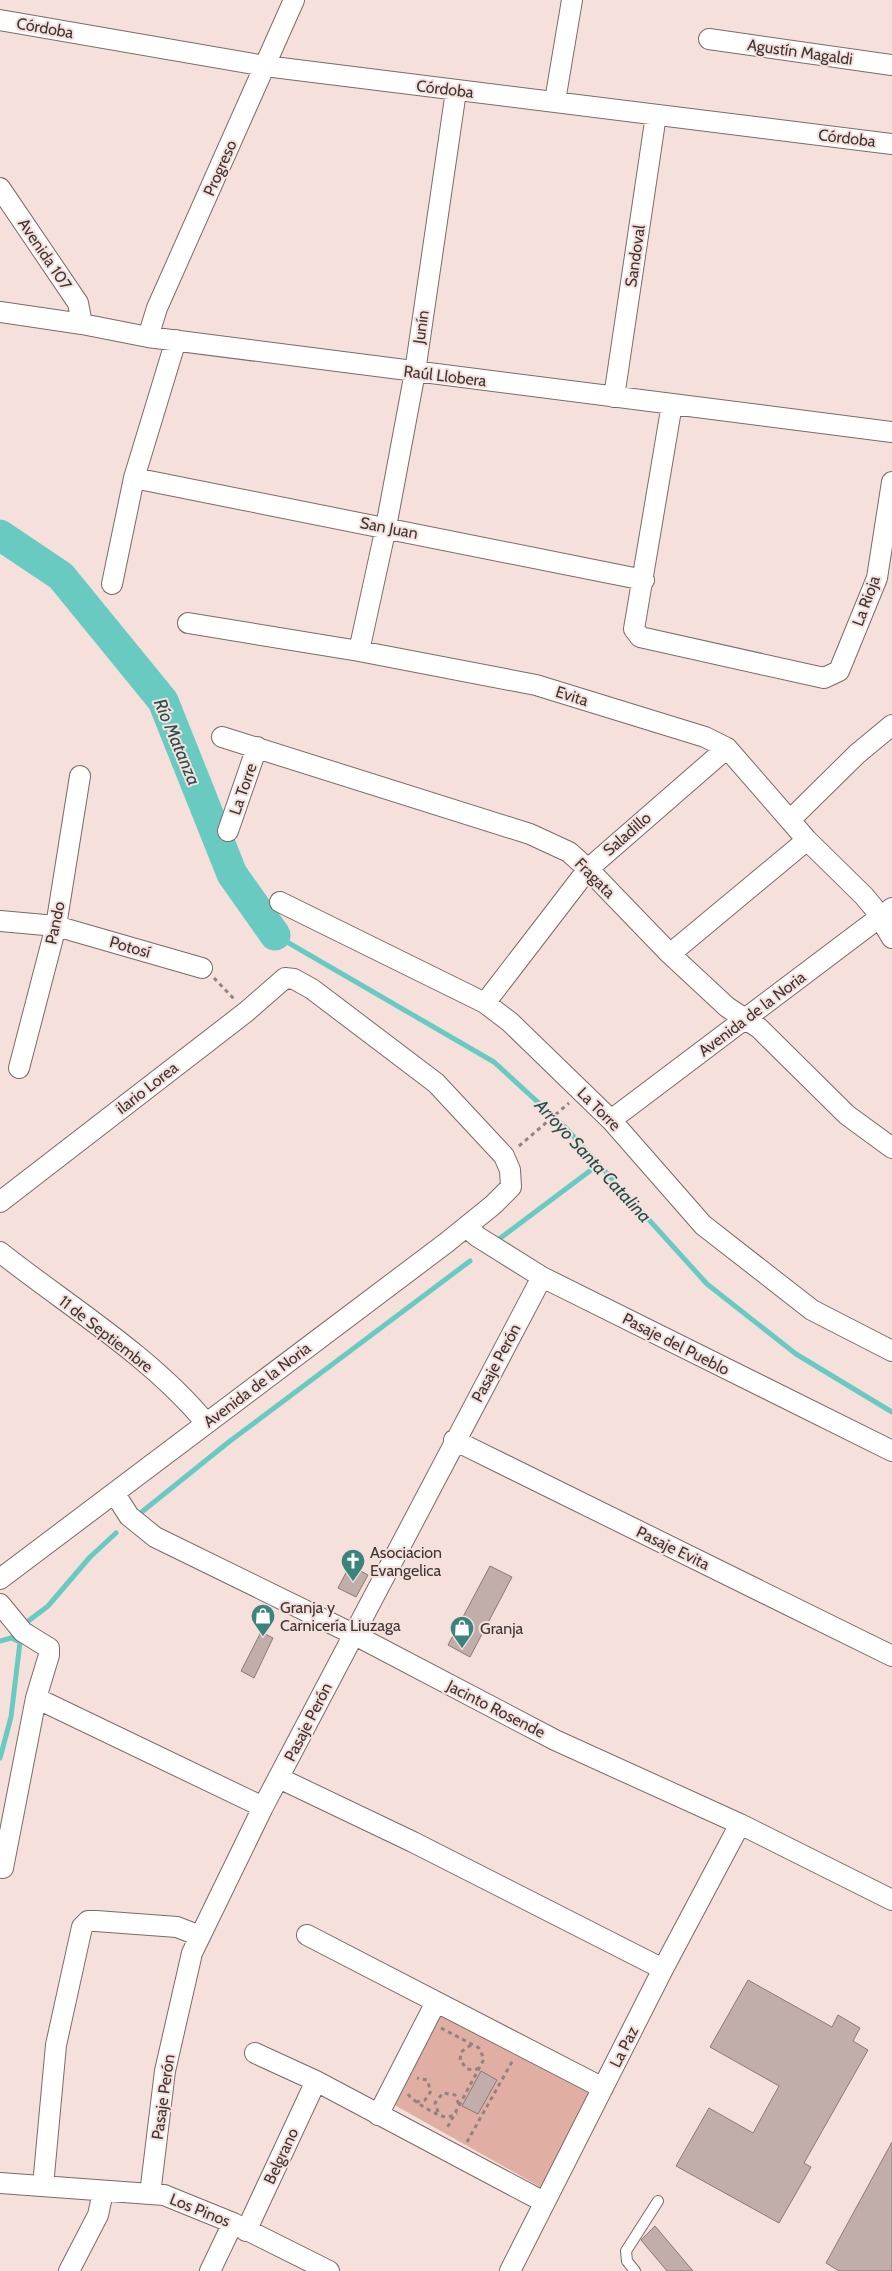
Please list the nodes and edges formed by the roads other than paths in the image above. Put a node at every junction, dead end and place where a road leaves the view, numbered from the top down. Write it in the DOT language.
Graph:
graph roads {
  1 [pos="294,0"];
  2 [pos="572,0"];
  3 [pos="0,20"];
  4 [pos="709,39"];
  5 [pos="892,65"];
  6 [pos="265,66"];
  7 [pos="456,91"];
  8 [pos="555,102"];
  9 [pos="656,115"];
  10 [pos="892,144"];
  11 [pos="0,188"];
  12 [pos="0,312"];
  13 [pos="82,324"];
  14 [pos="148,337"];
  15 [pos="176,340"];
  16 [pos="415,372"];
  17 [pos="614,397"];
  18 [pos="672,404"];
  19 [pos="892,432"];
  20 [pos="134,478"];
  21 [pos="892,482"];
  22 [pos="386,527"];
  23 [pos="644,580"];
  24 [pos="884,581"];
  25 [pos="112,584"];
  26 [pos="188,623"];
  27 [pos="359,651"];
  28 [pos="892,725"];
  29 [pos="222,737"];
  30 [pos="257,748"];
  31 [pos="726,748"];
  32 [pos="80,776"];
  33 [pos="790,820"];
  34 [pos="228,831"];
  35 [pos="807,840"];
  36 [pos="588,869"];
  37 [pos="280,902"];
  38 [pos="886,913"];
  39 [pos="0,921"];
  40 [pos="56,926"];
  41 [pos="892,938"];
  42 [pos="670,954"];
  43 [pos="202,968"];
  44 [pos="485,1003"];
  45 [pos="746,1019"];
  46 [pos="19,1068"];
  47 [pos="611,1120"];
  48 [pos="892,1148"];
  49 [pos="511,1187"];
  50 [pos="0,1202"];
  51 [pos="466,1227"];
  52 [pos="0,1252"];
  53 [pos="542,1276"];
  54 [pos="892,1351"];
  55 [pos="206,1424"];
  56 [pos="454,1440"];
  57 [pos="892,1452"];
  58 [pos="115,1494"];
  59 [pos="0,1580"];
  60 [pos="0,1604"];
  61 [pos="352,1634"];
  62 [pos="892,1656"];
  63 [pos="36,1698"];
  64 [pos="279,1778"];
  65 [pos="262,1807"];
  66 [pos="740,1824"];
  67 [pos="2,1868"];
  68 [pos="892,1900"];
  69 [pos="307,1935"];
  70 [pos="200,1936"];
  71 [pos="663,1969"];
  72 [pos="436,2002"];
  73 [pos="255,2053"];
  74 [pos="316,2081"];
  75 [pos="603,2088"];
  76 [pos="378,2115"];
  77 [pos="0,2183"];
  78 [pos="43,2186"];
  79 [pos="103,2192"];
  80 [pos="150,2194"];
  81 [pos="658,2200"];
  82 [pos="544,2202"];
  83 [pos="240,2227"];
  84 [pos="69,2271"];
  85 [pos="210,2271"];
  86 [pos="330,2271"];
  87 [pos="510,2271"];
  88 [pos="635,2271"];
  1 -- 6 [label="street, Progreso"];
  2 -- 8 [label="street"];
  3 -- 6 [label="street, Córdoba"];
  4 -- 5 [label="street, Agustín Magaldi"];
  6 -- 7 [label="street, Córdoba"];
  6 -- 14 [label="street, Progreso"];
  7 -- 8 [label="street, Córdoba"];
  7 -- 16 [label="street, Junín"];
  8 -- 9 [label="street, Córdoba"];
  9 -- 10 [label="street, Córdoba"];
  9 -- 17 [label="street, Sandoval"];
  11 -- 13 [label="street, Avenida 107"];
  12 -- 13 [label="street, Raúl Llobera"];
  13 -- 14 [label="street, Raúl Llobera"];
  14 -- 15 [label="street, Raúl Llobera"];
  15 -- 16 [label="street, Raúl Llobera"];
  15 -- 20 [label="street"];
  16 -- 17 [label="street, Raúl Llobera"];
  16 -- 22 [label="street, Junín"];
  17 -- 18 [label="street, Raúl Llobera"];
  18 -- 19 [label="street, Raúl Llobera"];
  18 -- 23 [label="street"];
  20 -- 22 [label="street, San Juan"];
  20 -- 25 [label="street"];
  21 -- 24 [label="street, La Rioja"];
  22 -- 23 [label="street, San Juan"];
  22 -- 27 [label="street, Junín"];
  23 -- 24 [label="street, La Rioja"];
  26 -- 27 [label="street, Evita"];
  27 -- 31 [label="street, Evita"];
  28 -- 33 [label="street"];
  29 -- 30 [label="street, Fragata"];
  30 -- 34 [label="street, La Torre"];
  30 -- 36 [label="street, Fragata"];
  31 -- 33 [label="street, Evita"];
  31 -- 36 [label="street, Saladillo"];
  32 -- 40 [label="street, Pando"];
  33 -- 35 [label="street, Evita"];
  35 -- 38 [label="street, Evita"];
  35 -- 42 [label="street"];
  36 -- 42 [label="street, Fragata"];
  36 -- 44 [label="street, Saladillo"];
  37 -- 44 [label="street, La Torre"];
  38 -- 41 [label="street, Evita"];
  38 -- 45 [label="street, Avenida de la Noria"];
  39 -- 40 [label="street, Potosí"];
  40 -- 43 [label="street, Potosí"];
  40 -- 46 [label="street, Pando"];
  42 -- 45 [label="street, Fragata"];
  44 -- 47 [label="street, La Torre"];
  45 -- 47 [label="street, Avenida de la Noria"];
  45 -- 48 [label="street, Fragata"];
  47 -- 54 [label="street, La Torre"];
  49 -- 50 [label="street, ilario Lorea"];
  49 -- 51 [label="street, Avenida de la Noria"];
  51 -- 53 [label="street, Pasaje del Pueblo"];
  51 -- 55 [label="street, Avenida de la Noria"];
  52 -- 55 [label="street, 11 de Septiembre"];
  53 -- 56 [label="street, Pasaje Perón"];
  53 -- 57 [label="street, Pasaje del Pueblo"];
  55 -- 58 [label="street, Avenida de la Noria"];
  56 -- 61 [label="street, Pasaje Perón"];
  56 -- 62 [label="street, Pasaje Evita"];
  58 -- 59 [label="street, Avenida de la Noria"];
  58 -- 61 [label="street, Jacinto Rosende"];
  60 -- 63 [label="street"];
  61 -- 64 [label="street, Pasaje Perón"];
  61 -- 66 [label="street, Jacinto Rosende"];
  63 -- 65 [label="street"];
  63 -- 67 [label="street"];
  64 -- 65 [label="street, Pasaje Perón"];
  64 -- 71 [label="street"];
  65 -- 70 [label="street, Pasaje Perón"];
  66 -- 68 [label="street, Jacinto Rosende"];
  66 -- 71 [label="street, La Paz"];
  69 -- 72 [label="street"];
  70 -- 78 [label="street"];
  70 -- 80 [label="street, Pasaje Perón"];
  71 -- 75 [label="street, La Paz"];
  72 -- 75 [label="street"];
  72 -- 76 [label="street"];
  73 -- 74 [label="street"];
  74 -- 76 [label="street"];
  74 -- 83 [label="street, Belgrano"];
  75 -- 82 [label="street, La Paz"];
  76 -- 82 [label="street"];
  77 -- 78 [label="street, Los Pinos"];
  78 -- 79 [label="street, Los Pinos"];
  79 -- 80 [label="street, Los Pinos"];
  79 -- 84 [label="street"];
  80 -- 83 [label="street, Los Pinos"];
  81 -- 88 [label="lane"];
  82 -- 87 [label="street, La Paz"];
  83 -- 85 [label="street, Belgrano"];
  83 -- 86 [label="street, Los Pinos"];
}
